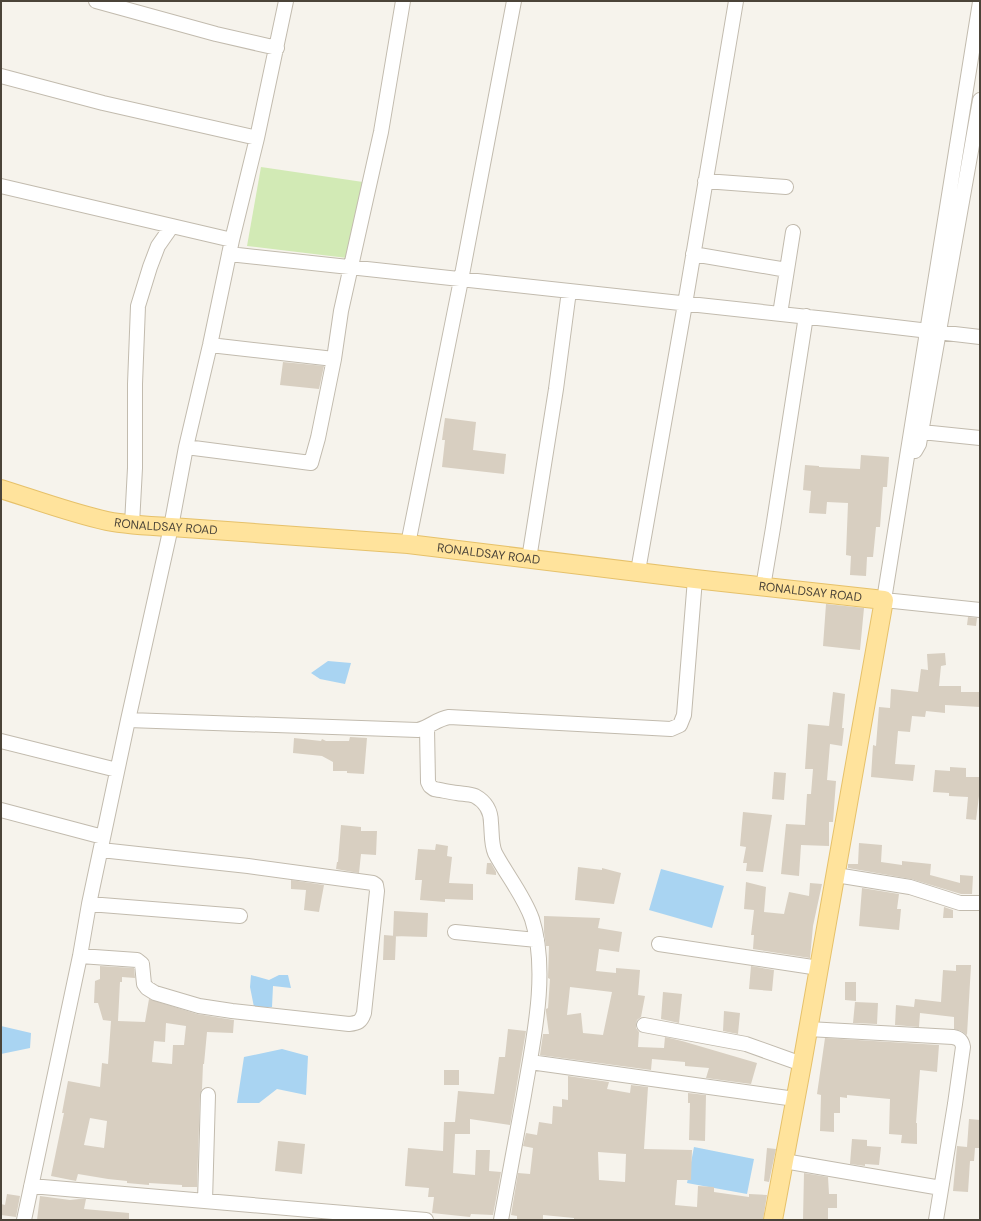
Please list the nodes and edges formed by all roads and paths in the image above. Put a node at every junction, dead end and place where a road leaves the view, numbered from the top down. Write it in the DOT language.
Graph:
graph roads {
  1 [pos="96,1"];
  2 [pos="286,1"];
  3 [pos="403,1"];
  4 [pos="514,1"];
  5 [pos="736,1"];
  6 [pos="980,1"];
  7 [pos="277,48"];
  8 [pos="1,76"];
  9 [pos="980,100"];
  10 [pos="257,138"];
  11 [pos="705,181"];
  12 [pos="1,186"];
  13 [pos="786,187"];
  14 [pos="172,226"];
  15 [pos="793,232"];
  16 [pos="230,247"];
  17 [pos="693,254"];
  18 [pos="352,267"];
  19 [pos="787,270"];
  20 [pos="461,280"];
  21 [pos="569,291"];
  22 [pos="685,304"];
  23 [pos="780,314"];
  24 [pos="806,316"];
  25 [pos="934,331"];
  26 [pos="980,337"];
  27 [pos="210,345"];
  28 [pos="334,359"];
  29 [pos="917,431"];
  30 [pos="980,438"];
  31 [pos="186,447"];
  32 [pos="1,489"];
  33 [pos="132,524"];
  34 [pos="171,527"];
  35 [pos="408,544"];
  36 [pos="529,559"];
  37 [pos="638,572"];
  38 [pos="695,579"];
  39 [pos="763,586"];
  40 [pos="884,600"];
  41 [pos="980,610"];
  42 [pos="128,720"];
  43 [pos="427,728"];
  44 [pos="1,741"];
  45 [pos="117,770"];
  46 [pos="1,810"];
  47 [pos="102,844"];
  48 [pos="836,875"];
  49 [pos="980,903"];
  50 [pos="89,904"];
  51 [pos="240,916"];
  52 [pos="455,932"];
  53 [pos="537,940"];
  54 [pos="660,944"];
  55 [pos="80,956"];
  56 [pos="819,968"];
  57 [pos="644,1025"];
  58 [pos="808,1028"];
  59 [pos="530,1062"];
  60 [pos="802,1064"];
  61 [pos="208,1095"];
  62 [pos="795,1099"];
  63 [pos="784,1161"];
  64 [pos="31,1186"];
  65 [pos="941,1188"];
  66 [pos="205,1201"];
  67 [pos="24,1220"];
  68 [pos="426,1220"];
  69 [pos="501,1220"];
  70 [pos="773,1220"];
  71 [pos="936,1220"];
  1 -- 7 [label="street"];
  2 -- 7 [label="street"];
  3 -- 18 [label="street"];
  4 -- 20 [label="street"];
  5 -- 11 [label="street"];
  6 -- 25 [label="street"];
  7 -- 10 [label="street"];
  8 -- 10 [label="street"];
  9 -- 25 [label="street"];
  10 -- 16 [label="street"];
  11 -- 13 [label="street"];
  11 -- 17 [label="street"];
  12 -- 14 [label="street"];
  14 -- 16 [label="street"];
  14 -- 33 [label="street"];
  15 -- 19 [label="street"];
  16 -- 18 [label="street"];
  16 -- 27 [label="street"];
  17 -- 19 [label="street"];
  17 -- 22 [label="street"];
  18 -- 20 [label="street"];
  18 -- 28 [label="street"];
  19 -- 23 [label="street"];
  20 -- 21 [label="street"];
  20 -- 35 [label="street"];
  21 -- 22 [label="street"];
  21 -- 36 [label="street"];
  22 -- 23 [label="street"];
  22 -- 37 [label="street"];
  23 -- 24 [label="street"];
  24 -- 25 [label="street"];
  24 -- 39 [label="street"];
  25 -- 26 [label="street"];
  25 -- 29 [label="street"];
  27 -- 28 [label="street"];
  27 -- 31 [label="street"];
  28 -- 31 [label="street"];
  29 -- 30 [label="street"];
  29 -- 40 [label="street"];
  31 -- 34 [label="street"];
  32 -- 33 [label="main road, RONALDSAY ROAD"];
  33 -- 34 [label="main road, RONALDSAY ROAD"];
  34 -- 35 [label="main road, RONALDSAY ROAD"];
  34 -- 42 [label="street"];
  35 -- 36 [label="main road, RONALDSAY ROAD"];
  36 -- 37 [label="main road, RONALDSAY ROAD"];
  37 -- 38 [label="main road, RONALDSAY ROAD"];
  38 -- 39 [label="main road, RONALDSAY ROAD"];
  38 -- 43 [label="street"];
  39 -- 40 [label="main road, RONALDSAY ROAD"];
  40 -- 41 [label="street, RONALDSAY ROAD"];
  40 -- 48 [label="main road"];
  42 -- 43 [label="street"];
  42 -- 45 [label="street"];
  43 -- 53 [label="street"];
  44 -- 45 [label="street"];
  45 -- 47 [label="street"];
  46 -- 47 [label="street"];
  47 -- 50 [label="street"];
  47 -- 55 [label="street"];
  48 -- 49 [label="street"];
  48 -- 56 [label="main road"];
  50 -- 51 [label="street"];
  50 -- 55 [label="street"];
  52 -- 53 [label="street"];
  53 -- 59 [label="street"];
  54 -- 56 [label="street"];
  55 -- 64 [label="street"];
  56 -- 58 [label="main road"];
  57 -- 60 [label="street"];
  58 -- 60 [label="main road"];
  58 -- 65 [label="street"];
  59 -- 62 [label="street"];
  59 -- 69 [label="street"];
  60 -- 62 [label="main road"];
  61 -- 66 [label="street"];
  62 -- 63 [label="main road"];
  63 -- 65 [label="street"];
  63 -- 70 [label="main road"];
  64 -- 66 [label="street"];
  64 -- 67 [label="street"];
  65 -- 71 [label="street"];
  66 -- 68 [label="street"];
}
